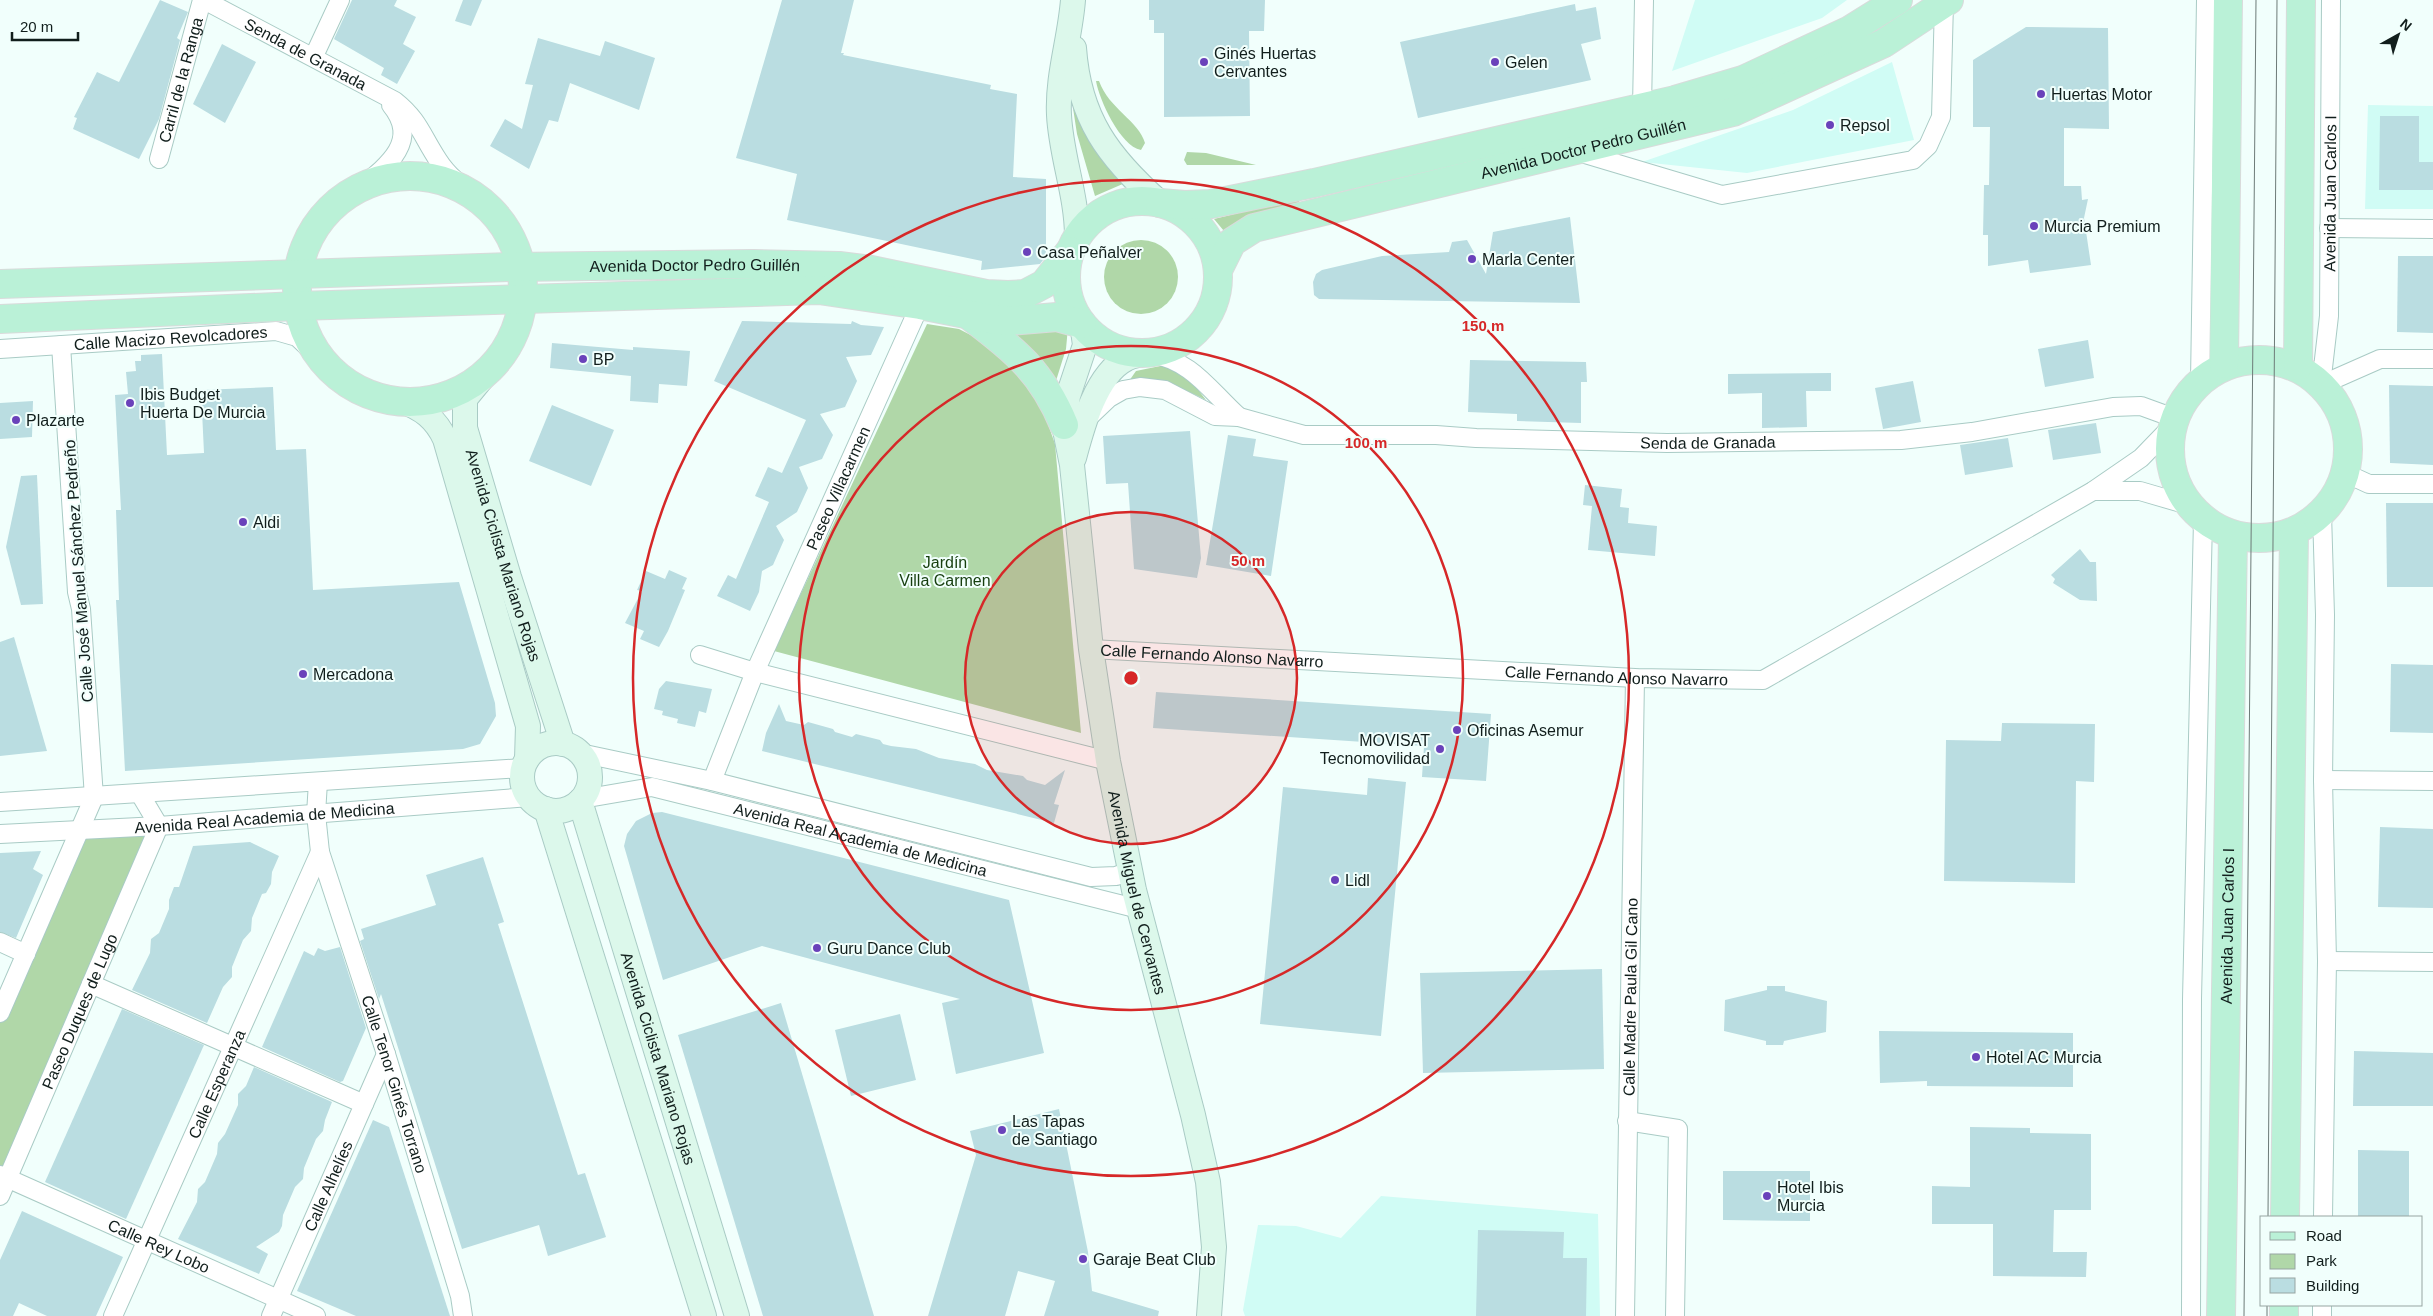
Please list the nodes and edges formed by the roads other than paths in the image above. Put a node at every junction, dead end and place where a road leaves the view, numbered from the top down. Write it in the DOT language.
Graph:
graph roads {
  1 [pos="203,0"];
  2 [pos="340,0"];
  3 [pos="1644,0"];
  4 [pos="1898,0"];
  5 [pos="2301,0"];
  6 [pos="2332,0"];
  7 [pos="1947,2"];
  8 [pos="2222,2"];
  9 [pos="1072,9"];
  10 [pos="314,56"];
  11 [pos="381,93"];
  12 [pos="1642,108"];
  13 [pos="1570,150"];
  14 [pos="159,159"];
  15 [pos="358,189"];
  16 [pos="479,200"];
  17 [pos="1160,203"];
  18 [pos="2329,228"];
  19 [pos="2433,229"];
  20 [pos="1074,244"];
  21 [pos="521,267"];
  22 [pos="1218,270"];
  23 [pos="297,274"];
  24 [pos="0,284"];
  25 [pos="522,299"];
  26 [pos="920,305"];
  27 [pos="298,306"];
  28 [pos="968,314"];
  29 [pos="0,319"];
  30 [pos="1082,324"];
  31 [pos="61,344"];
  32 [pos="0,349"];
  33 [pos="1149,353"];
  34 [pos="2433,360"];
  35 [pos="2224,364"];
  36 [pos="2298,366"];
  37 [pos="330,368"];
  38 [pos="488,371"];
  39 [pos="2200,381"];
  40 [pos="2321,385"];
  41 [pos="401,401"];
  42 [pos="1239,417"];
  43 [pos="1074,423"];
  44 [pos="2173,423"];
  45 [pos="2345,474"];
  46 [pos="2433,484"];
  47 [pos="2093,492"];
  48 [pos="2196,513"];
  49 [pos="2322,513"];
  50 [pos="2294,532"];
  51 [pos="2233,535"];
  52 [pos="1091,649"];
  53 [pos="700,655"];
  54 [pos="755,672"];
  55 [pos="1635,678"];
  56 [pos="572,748"];
  57 [pos="1108,761"];
  58 [pos="525,764"];
  59 [pos="2323,780"];
  60 [pos="712,781"];
  61 [pos="2433,781"];
  62 [pos="318,782"];
  63 [pos="140,794"];
  64 [pos="94,797"];
  65 [pos="581,800"];
  66 [pos="0,802"];
  67 [pos="538,803"];
  68 [pos="316,814"];
  69 [pos="159,826"];
  70 [pos="80,829"];
  71 [pos="0,834"];
  72 [pos="320,852"];
  73 [pos="1130,871"];
  74 [pos="1139,909"];
  75 [pos="0,942"];
  76 [pos="26,954"];
  77 [pos="2327,961"];
  78 [pos="2433,962"];
  79 [pos="91,984"];
  80 [pos="0,1013"];
  81 [pos="232,1048"];
  82 [pos="386,1054"];
  83 [pos="364,1104"];
  84 [pos="1627,1121"];
  85 [pos="4,1176"];
  86 [pos="0,1196"];
  87 [pos="2285,1216"];
  88 [pos="2323,1216"];
  89 [pos="147,1240"];
  90 [pos="279,1299"];
  91 [pos="113,1316"];
  92 [pos="271,1316"];
  93 [pos="316,1316"];
  94 [pos="463,1316"];
  95 [pos="704,1316"];
  96 [pos="737,1316"];
  97 [pos="1208,1316"];
  98 [pos="1625,1316"];
  99 [pos="1675,1316"];
  100 [pos="2191,1316"];
  101 [pos="2221,1316"];
  1 -- 10 [label="street, Senda de Granada"];
  1 -- 14 [label="street, Carril de la Ranga"];
  2 -- 10 [label="street"];
  3 -- 12 [label="street"];
  4 -- 12 [label="main road, Avenida Doctor Pedro Guillén"];
  5 -- 36 [label="main road, Avenida Juan Carlos I"];
  6 -- 18 [label="street, Avenida Juan Carlos I"];
  7 -- 13 [label="main road, Avenida Doctor Pedro Guillén"];
  7 -- 13 [label="street"];
  8 -- 35 [label="main road"];
  8 -- 39 [label="street"];
  9 -- 17 [label="main road"];
  9 -- 20 [label="main road"];
  10 -- 11 [label="street, Senda de Granada"];
  11 -- 15 [label="street, Senda de Granada"];
  11 -- 16 [label="street, Senda de Granada"];
  12 -- 17 [label="main road, Avenida Doctor Pedro Guillén"];
  13 -- 22 [label="main road, Avenida Doctor Pedro Guillén"];
  15 -- 16 [label="main road"];
  15 -- 23 [label="main road"];
  16 -- 21 [label="main road"];
  17 -- 20 [label="main road"];
  17 -- 22 [label="main road"];
  18 -- 19 [label="street"];
  18 -- 40 [label="street, Avenida Juan Carlos I"];
  20 -- 21 [label="main road, Avenida Doctor Pedro Guillén"];
  20 -- 30 [label="main road"];
  21 -- 23 [label="main road, Avenida Doctor Pedro Guillén"];
  21 -- 25 [label="main road"];
  22 -- 33 [label="main road"];
  23 -- 24 [label="main road, Avenida Doctor Pedro Guillén"];
  23 -- 27 [label="main road"];
  25 -- 26 [label="main road, Avenida Doctor Pedro Guillén"];
  25 -- 27 [label="main road, Avenida Doctor Pedro Guillén"];
  25 -- 38 [label="main road"];
  26 -- 28 [label="main road, Avenida Doctor Pedro Guillén"];
  26 -- 54 [label="street, Paseo Villacarmen"];
  27 -- 29 [label="main road, Avenida Doctor Pedro Guillén"];
  27 -- 37 [label="main road"];
  28 -- 30 [label="main road, Avenida Doctor Pedro Guillén"];
  28 -- 43 [label="main road"];
  30 -- 33 [label="main road"];
  30 -- 43 [label="main road, Avenida Miguel de Cervantes"];
  31 -- 32 [label="street, Calle Macizo Revolcadores"];
  31 -- 37 [label="street, Calle Macizo Revolcadores"];
  31 -- 64 [label="street, Calle José Manuel Sánchez Pedreño"];
  33 -- 42 [label="street"];
  33 -- 43 [label="main road"];
  34 -- 40 [label="street"];
  35 -- 36 [label="main road"];
  35 -- 39 [label="main road"];
  36 -- 40 [label="main road"];
  37 -- 41 [label="main road"];
  38 -- 41 [label="main road"];
  38 -- 56 [label="main road, Avenida Ciclista Mariano Rojas"];
  39 -- 44 [label="main road"];
  40 -- 45 [label="main road"];
  41 -- 58 [label="main road, Avenida Ciclista Mariano Rojas"];
  42 -- 43 [label="street, Senda de Granada"];
  42 -- 44 [label="street, Senda de Granada"];
  43 -- 52 [label="main road, Avenida Miguel de Cervantes"];
  44 -- 47 [label="street, Calle Fernando Alonso Navarro"];
  44 -- 48 [label="main road"];
  45 -- 46 [label="street"];
  45 -- 49 [label="main road"];
  47 -- 48 [label="street"];
  47 -- 55 [label="street, Calle Fernando Alonso Navarro"];
  48 -- 51 [label="main road"];
  48 -- 100 [label="street"];
  49 -- 50 [label="main road"];
  49 -- 59 [label="street"];
  50 -- 51 [label="main road"];
  50 -- 87 [label="main road"];
  51 -- 101 [label="main road, Avenida Juan Carlos I"];
  52 -- 55 [label="street, Calle Fernando Alonso Navarro"];
  52 -- 57 [label="main road, Avenida Miguel de Cervantes"];
  53 -- 54 [label="street"];
  54 -- 57 [label="street"];
  54 -- 60 [label="street, Paseo Villacarmen"];
  55 -- 84 [label="street, Calle Madre Paula Gil Cano"];
  56 -- 58 [label="main road"];
  56 -- 60 [label="street, Avenida Real Academia de Medicina"];
  56 -- 65 [label="main road"];
  57 -- 73 [label="main road, Avenida Miguel de Cervantes"];
  58 -- 62 [label="street, Avenida Real Academia de Medicina"];
  58 -- 67 [label="main road"];
  59 -- 61 [label="street"];
  59 -- 77 [label="street"];
  60 -- 73 [label="street, Avenida Real Academia de Medicina"];
  62 -- 63 [label="street, Avenida Real Academia de Medicina"];
  62 -- 68 [label="street, Calle Tenor Ginés Torrano"];
  63 -- 64 [label="street, Avenida Real Academia de Medicina"];
  63 -- 69 [label="street"];
  64 -- 66 [label="street, Avenida Real Academia de Medicina"];
  64 -- 70 [label="street"];
  65 -- 67 [label="main road"];
  65 -- 74 [label="street, Avenida Real Academia de Medicina"];
  65 -- 96 [label="main road, Avenida Ciclista Mariano Rojas"];
  67 -- 68 [label="street, Avenida Real Academia de Medicina"];
  67 -- 95 [label="main road, Avenida Ciclista Mariano Rojas"];
  68 -- 69 [label="street, Avenida Real Academia de Medicina"];
  68 -- 72 [label="street, Calle Tenor Ginés Torrano"];
  69 -- 70 [label="street, Avenida Real Academia de Medicina"];
  69 -- 79 [label="street, Paseo Duques de Lugo"];
  70 -- 71 [label="street, Avenida Real Academia de Medicina"];
  70 -- 76 [label="street"];
  72 -- 81 [label="street, Calle Esperanza"];
  72 -- 82 [label="street, Calle Tenor Ginés Torrano"];
  73 -- 74 [label="main road, Avenida Miguel de Cervantes"];
  74 -- 97 [label="main road, Avenida Miguel de Cervantes"];
  75 -- 76 [label="street"];
  76 -- 80 [label="street"];
  77 -- 78 [label="street"];
  77 -- 88 [label="street"];
  79 -- 81 [label="street"];
  79 -- 85 [label="street, Paseo Duques de Lugo"];
  81 -- 83 [label="street"];
  81 -- 89 [label="street, Calle Esperanza"];
  82 -- 83 [label="street, Calle Alhelíes"];
  82 -- 94 [label="street, Calle Tenor Ginés Torrano"];
  83 -- 90 [label="street, Calle Alhelíes"];
  84 -- 98 [label="street, Calle Madre Paula Gil Cano"];
  84 -- 99 [label="street"];
  85 -- 86 [label="street, Paseo Duques de Lugo"];
  85 -- 89 [label="street, Calle Rey Lobo"];
  89 -- 90 [label="street, Calle Rey Lobo"];
  89 -- 91 [label="street, Calle Esperanza"];
  90 -- 92 [label="street, Calle Alhelíes"];
  90 -- 93 [label="street, Calle Rey Lobo"];
}
